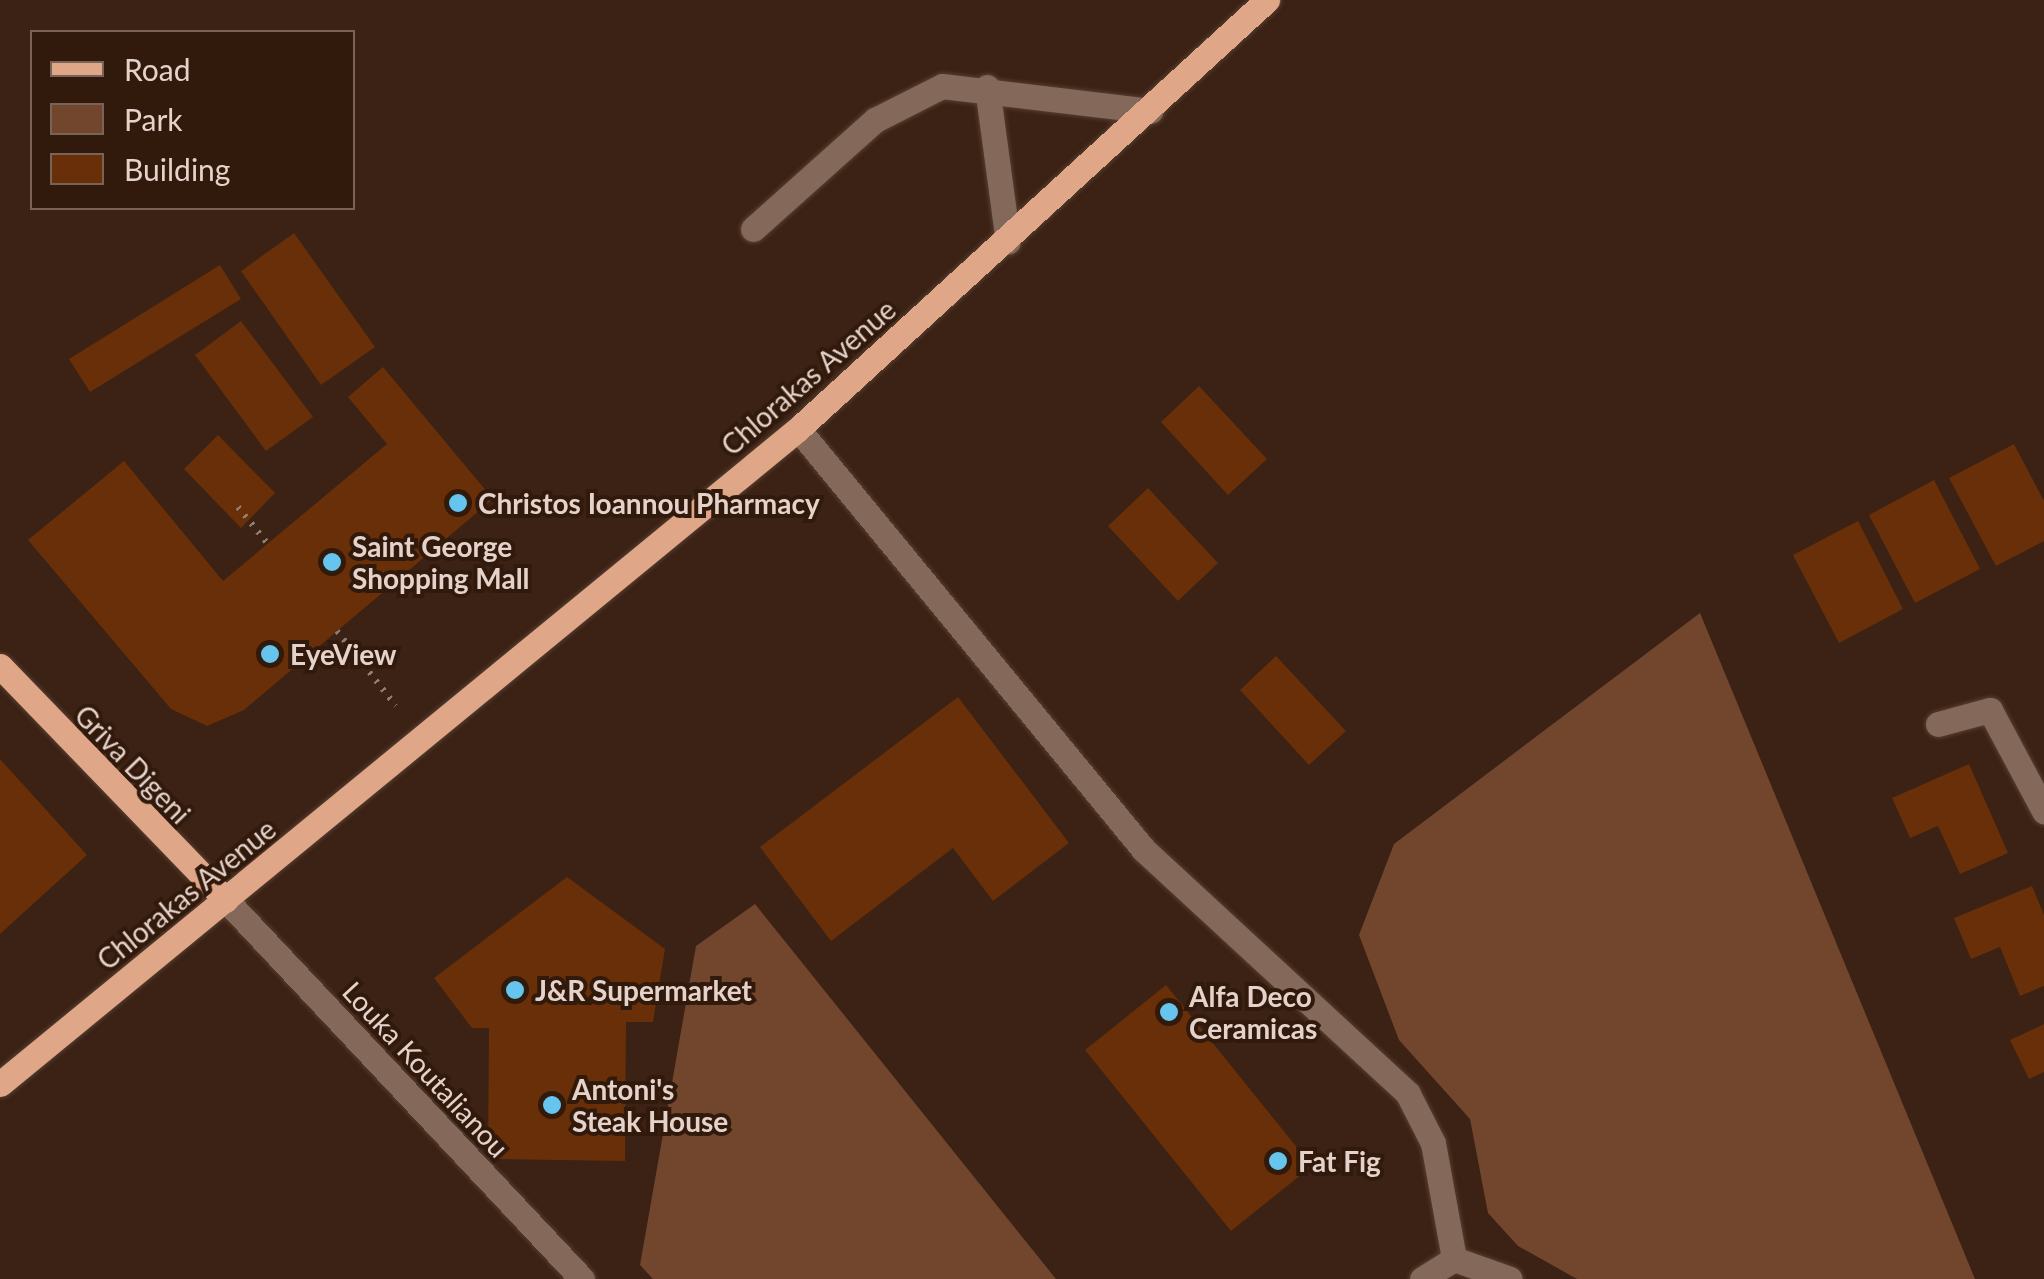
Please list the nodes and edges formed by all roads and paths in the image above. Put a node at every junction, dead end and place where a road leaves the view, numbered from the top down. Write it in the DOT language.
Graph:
graph roads {
  1 [pos="1267,0"];
  2 [pos="987,86"];
  3 [pos="1151,111"];
  4 [pos="752,229"];
  5 [pos="1008,242"];
  6 [pos="798,429"];
  7 [pos="238,508"];
  8 [pos="268,544"];
  9 [pos="338,631"];
  10 [pos="0,666"];
  11 [pos="1938,724"];
  12 [pos="422,739"];
  13 [pos="2044,811"];
  14 [pos="226,900"];
  15 [pos="0,1084"];
  16 [pos="1454,1259"];
  17 [pos="582,1279"];
  18 [pos="1422,1279"];
  19 [pos="1510,1279"];
  1 -- 3 [label="main road, Chlorakas Avenue"];
  2 -- 3 [label="street"];
  2 -- 4 [label="street"];
  2 -- 5 [label="street"];
  3 -- 5 [label="main road, Chlorakas Avenue"];
  5 -- 6 [label="main road, Chlorakas Avenue"];
  6 -- 12 [label="main road, Chlorakas Avenue"];
  6 -- 16 [label="street"];
  7 -- 8 [label="path"];
  9 -- 12 [label="path"];
  10 -- 14 [label="main road, Griva Digeni"];
  11 -- 13 [label="street"];
  12 -- 14 [label="main road, Chlorakas Avenue"];
  14 -- 15 [label="main road, Chlorakas Avenue"];
  14 -- 17 [label="street, Louka Koutalianou"];
  16 -- 18 [label="street"];
  16 -- 19 [label="street"];
}
